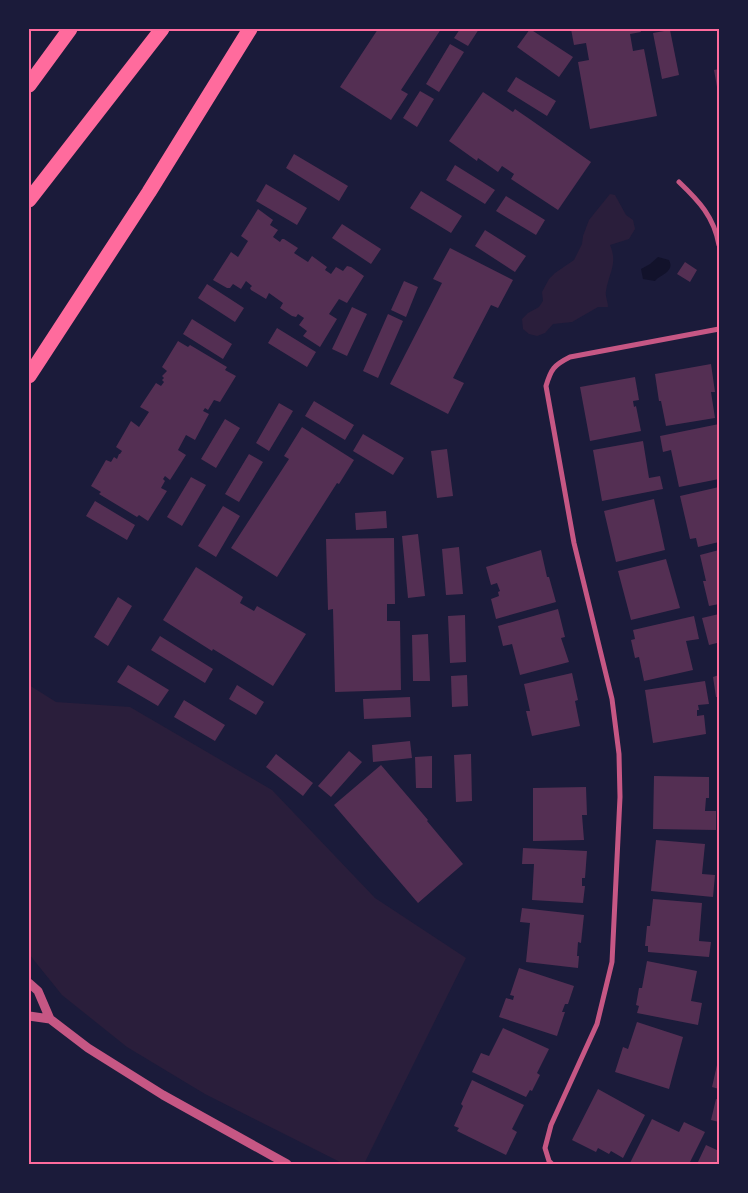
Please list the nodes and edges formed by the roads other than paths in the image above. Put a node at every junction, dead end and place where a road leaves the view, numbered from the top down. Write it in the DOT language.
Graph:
graph roads {
  1 [pos="70,29"];
  2 [pos="162,29"];
  3 [pos="250,29"];
  4 [pos="29,85"];
  5 [pos="679,182"];
  6 [pos="29,200"];
  7 [pos="719,245"];
  8 [pos="719,330"];
  9 [pos="29,376"];
  10 [pos="29,983"];
  11 [pos="29,1016"];
  12 [pos="50,1019"];
  13 [pos="551,1163"];
  14 [pos="287,1164"];
  1 -- 4 [label="highway"];
  2 -- 6 [label="highway"];
  3 -- 9 [label="highway"];
  5 -- 7 [label="street"];
  8 -- 13 [label="street"];
  10 -- 12 [label="street"];
  11 -- 12 [label="street"];
  12 -- 14 [label="street"];
}
